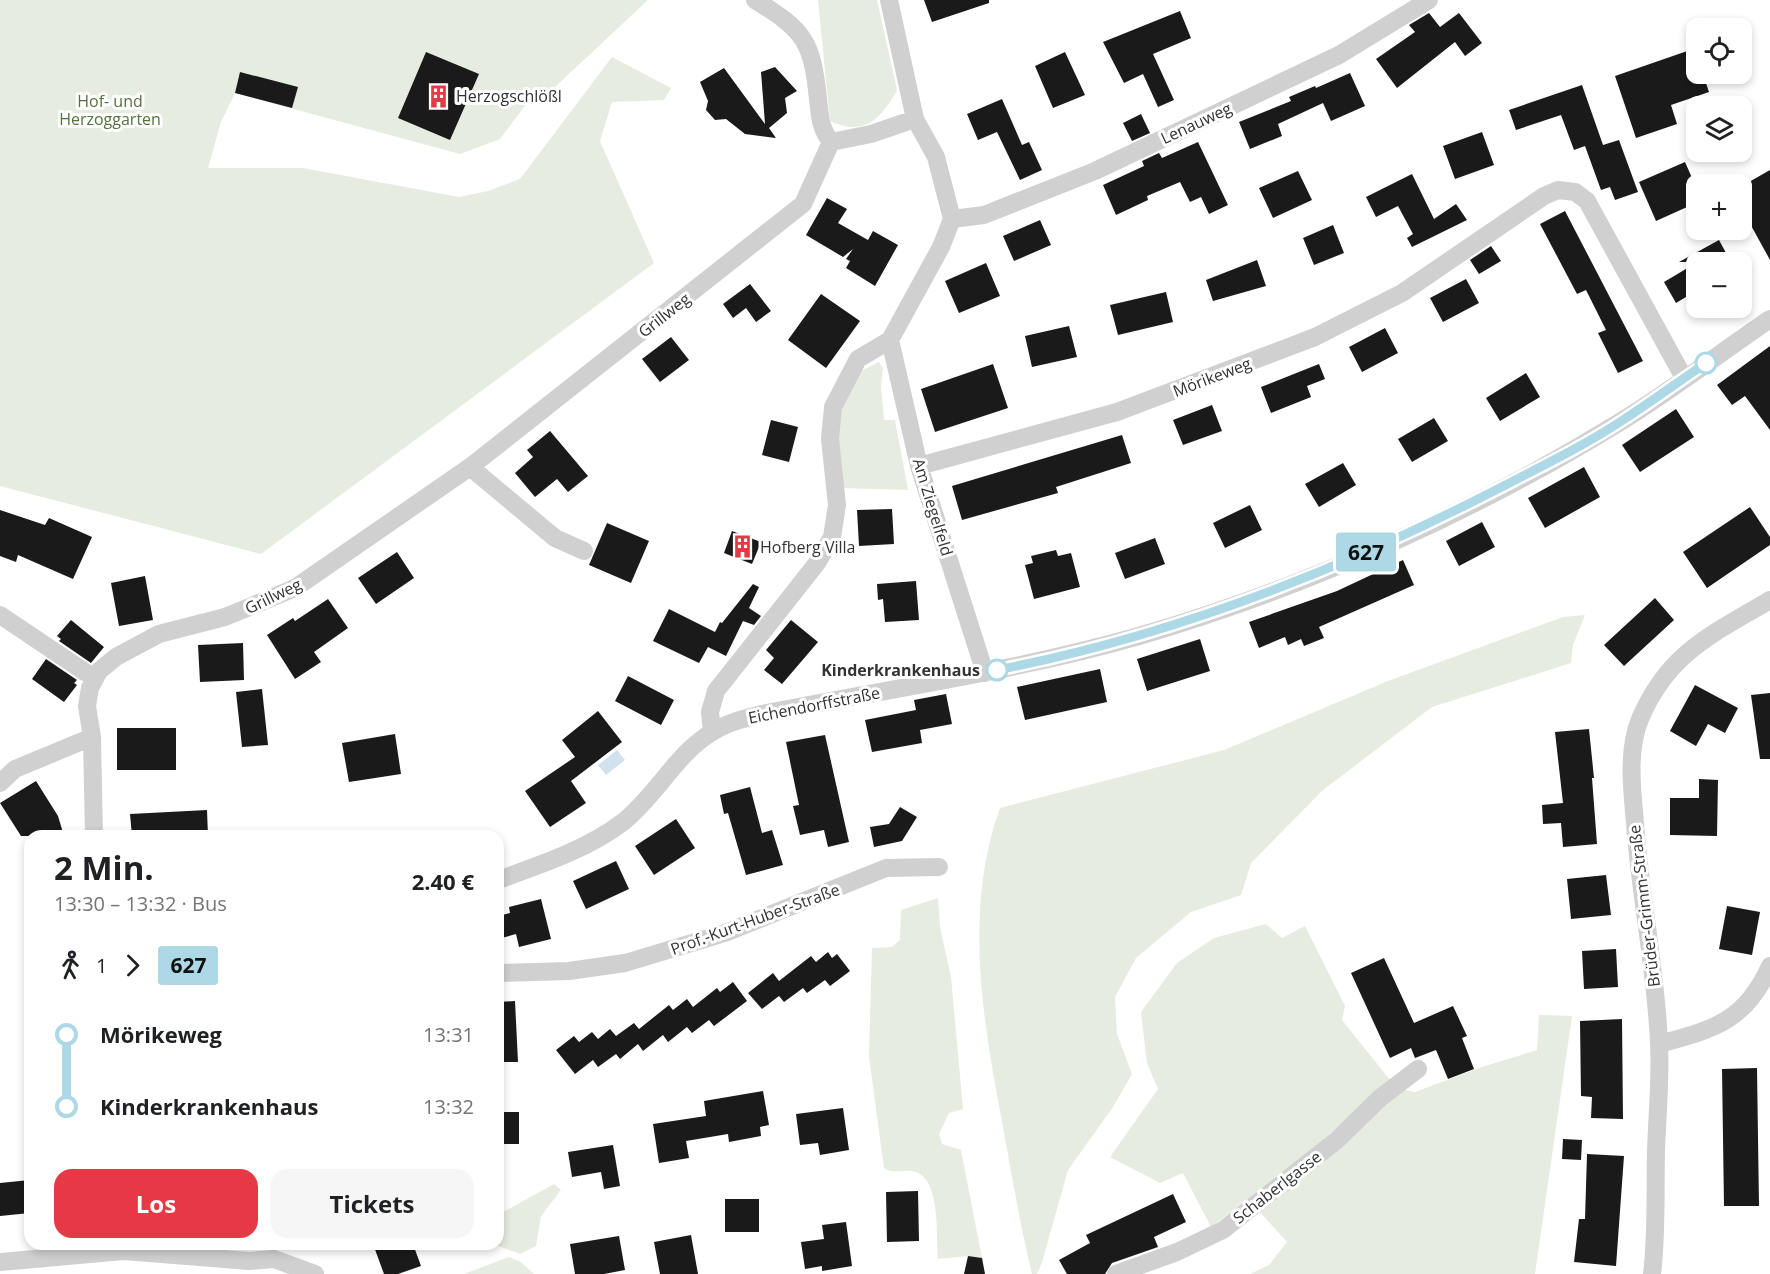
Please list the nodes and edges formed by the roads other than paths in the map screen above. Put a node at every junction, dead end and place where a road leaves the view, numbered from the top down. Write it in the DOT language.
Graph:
graph roads {
  1 [pos="755,0"];
  2 [pos="890,0"];
  3 [pos="1429,0"];
  4 [pos="915,118"];
  5 [pos="831,142"];
  6 [pos="952,219"];
  7 [pos="1770,319"];
  8 [pos="890,340"];
  9 [pos="1684,378"];
  10 [pos="920,466"];
  11 [pos="471,467"];
  12 [pos="584,551"];
  13 [pos="1770,600"];
  14 [pos="0,615"];
  15 [pos="985,673"];
  16 [pos="94,678"];
  17 [pos="712,732"];
  18 [pos="92,737"];
  19 [pos="0,783"];
  20 [pos="94,830"];
  21 [pos="939,867"];
  22 [pos="504,878"];
  23 [pos="1770,966"];
  24 [pos="504,973"];
  25 [pos="1659,1044"];
  26 [pos="1418,1069"];
  27 [pos="98,1250"];
  28 [pos="148,1250"];
  29 [pos="270,1251"];
  30 [pos="0,1262"];
  31 [pos="315,1274"];
  32 [pos="1116,1274"];
  33 [pos="1652,1274"];
  1 -- 5 [label="street"];
  2 -- 4 [label="street"];
  3 -- 6 [label="street, Lenauweg"];
  4 -- 5 [label="street"];
  4 -- 6 [label="street"];
  5 -- 11 [label="street, Grillweg"];
  6 -- 8 [label="street"];
  7 -- 9 [label="street, Eichendorffstraße"];
  8 -- 10 [label="street, Am Ziegelfeld"];
  8 -- 17 [label="street"];
  9 -- 10 [label="street, Mörikeweg"];
  9 -- 15 [label="street, Eichendorffstraße"];
  10 -- 15 [label="street, Am Ziegelfeld"];
  11 -- 12 [label="street"];
  11 -- 16 [label="street, Grillweg"];
  13 -- 25 [label="street, Brüder-Grimm-Straße"];
  14 -- 16 [label="street"];
  15 -- 17 [label="street, Eichendorffstraße"];
  16 -- 18 [label="street"];
  17 -- 22 [label="street, Eichendorffstraße"];
  18 -- 19 [label="street"];
  18 -- 20 [label="street"];
  21 -- 24 [label="street, Prof.-Kurt-Huber-Straße"];
  23 -- 25 [label="street"];
  25 -- 33 [label="street, Brüder-Grimm-Straße"];
  26 -- 32 [label="street, Schaberlgasse"];
  27 -- 30 [label="street"];
  28 -- 29 [label="street"];
  29 -- 31 [label="street"];
}
